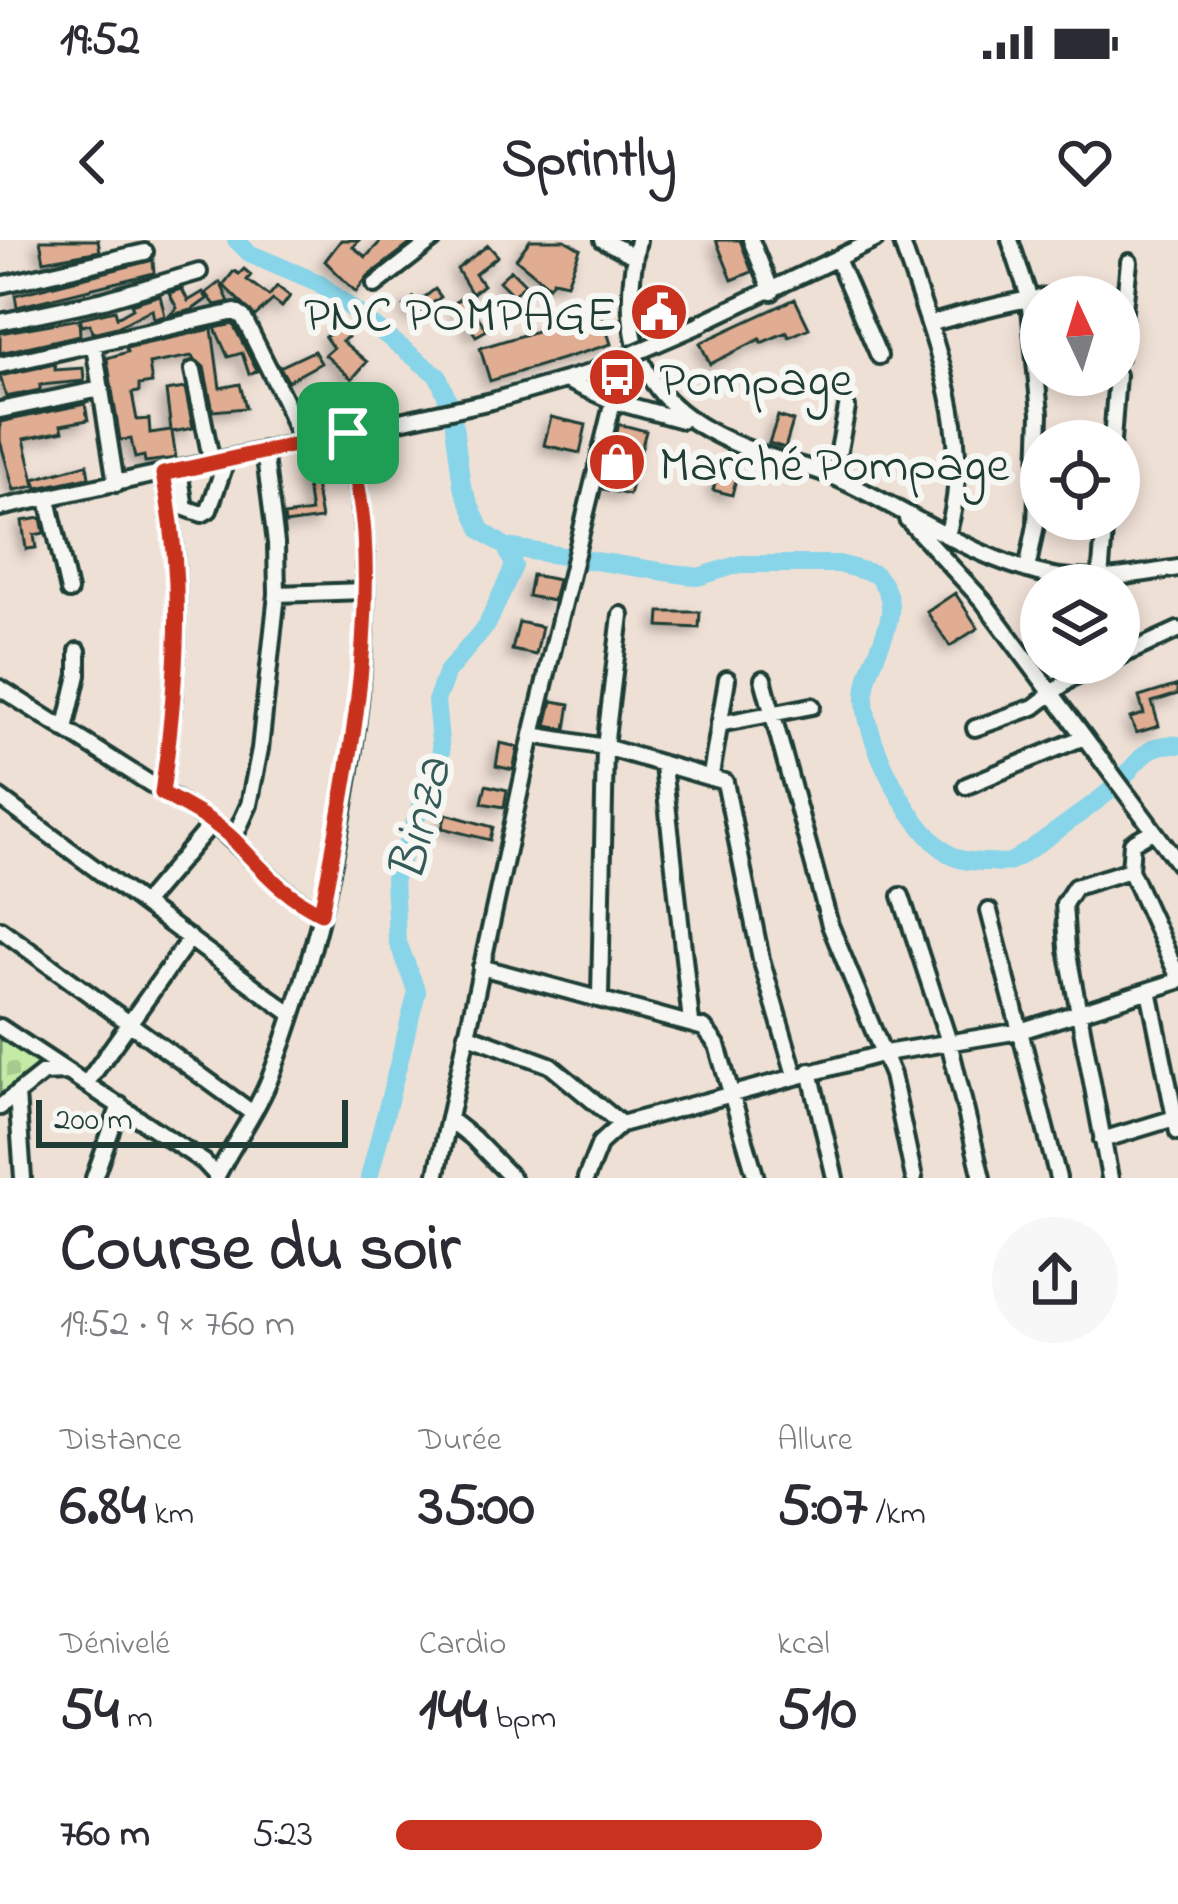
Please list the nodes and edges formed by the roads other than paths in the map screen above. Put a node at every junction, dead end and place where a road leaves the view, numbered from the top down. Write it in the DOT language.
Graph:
graph roads {
  1 [pos="433,240"];
  2 [pos="602,240"];
  3 [pos="751,240"];
  4 [pos="875,240"];
  5 [pos="902,240"];
  6 [pos="1010,240"];
  7 [pos="636,248"];
  8 [pos="145,252"];
  9 [pos="837,259"];
  10 [pos="1129,262"];
  11 [pos="199,272"];
  12 [pos="1022,276"];
  13 [pos="1127,276"];
  14 [pos="0,285"];
  15 [pos="375,285"];
  16 [pos="772,292"];
  17 [pos="1020,299"];
  18 [pos="0,322"];
  19 [pos="702,324"];
  20 [pos="929,324"];
  21 [pos="94,346"];
  22 [pos="639,353"];
  23 [pos="879,356"];
  24 [pos="0,365"];
  25 [pos="193,370"];
  26 [pos="591,372"];
  27 [pos="568,381"];
  28 [pos="100,389"];
  29 [pos="1038,396"];
  30 [pos="613,401"];
  31 [pos="847,408"];
  32 [pos="0,410"];
  33 [pos="687,421"];
  34 [pos="348,433"];
  35 [pos="301,443"];
  36 [pos="264,451"];
  37 [pos="217,462"];
  38 [pos="179,470"];
  39 [pos="163,474"];
  40 [pos="833,476"];
  41 [pos="116,484"];
  42 [pos="48,499"];
  43 [pos="0,508"];
  44 [pos="901,513"];
  45 [pos="947,535"];
  46 [pos="1028,564"];
  47 [pos="1020,566"];
  48 [pos="1178,568"];
  49 [pos="1140,573"];
  50 [pos="69,591"];
  51 [pos="364,591"];
  52 [pos="277,594"];
  53 [pos="621,615"];
  54 [pos="1178,630"];
  55 [pos="1140,647"];
  56 [pos="78,651"];
  57 [pos="727,679"];
  58 [pos="763,679"];
  59 [pos="1066,684"];
  60 [pos="0,688"];
  61 [pos="1051,692"];
  62 [pos="812,706"];
  63 [pos="776,715"];
  64 [pos="718,724"];
  65 [pos="975,728"];
  66 [pos="65,730"];
  67 [pos="532,735"];
  68 [pos="1084,737"];
  69 [pos="605,747"];
  70 [pos="664,766"];
  71 [pos="711,775"];
  72 [pos="966,786"];
  73 [pos="162,793"];
  74 [pos="0,798"];
  75 [pos="212,823"];
  76 [pos="1152,831"];
  77 [pos="233,840"];
  78 [pos="1178,863"];
  79 [pos="1130,870"];
  80 [pos="901,896"];
  81 [pos="143,904"];
  82 [pos="989,911"];
  83 [pos="321,913"];
  84 [pos="0,929"];
  85 [pos="190,938"];
  86 [pos="481,967"];
  87 [pos="1178,979"];
  88 [pos="1149,990"];
  89 [pos="600,997"];
  90 [pos="290,1013"];
  91 [pos="1076,1013"];
  92 [pos="691,1022"];
  93 [pos="128,1024"];
  94 [pos="0,1027"];
  95 [pos="1020,1031"];
  96 [pos="466,1034"];
  97 [pos="949,1042"];
  98 [pos="885,1053"];
  99 [pos="68,1072"];
  100 [pos="803,1073"];
  101 [pos="86,1084"];
  102 [pos="730,1092"];
  103 [pos="17,1094"];
  104 [pos="120,1105"];
  105 [pos="0,1107"];
  106 [pos="251,1112"];
  107 [pos="449,1119"];
  108 [pos="1177,1122"];
  109 [pos="621,1124"];
  110 [pos="1102,1140"];
  111 [pos="217,1177"];
  112 [pos="23,1178"];
  113 [pos="94,1178"];
  114 [pos="436,1178"];
  115 [pos="512,1178"];
  116 [pos="586,1178"];
  117 [pos="756,1178"];
  118 [pos="835,1178"];
  119 [pos="914,1178"];
  120 [pos="982,1178"];
  121 [pos="1058,1178"];
  122 [pos="1109,1178"];
  1 -- 15 [label="street"];
  2 -- 7 [label="street"];
  3 -- 16 [label="street"];
  4 -- 9 [label="street"];
  5 -- 20 [label="street"];
  6 -- 12 [label="street"];
  7 -- 22 [label="street"];
  8 -- 14 [label="street"];
  9 -- 16 [label="street"];
  9 -- 23 [label="street"];
  10 -- 13 [label="street"];
  11 -- 18 [label="street"];
  16 -- 19 [label="street"];
  17 -- 20 [label="street"];
  19 -- 22 [label="street"];
  19 -- 26 [label="street, bridge"];
  20 -- 45 [label="street"];
  21 -- 24 [label="street"];
  21 -- 28 [label="street"];
  21 -- 35 [label="street"];
  22 -- 26 [label="street"];
  22 -- 33 [label="street"];
  25 -- 37 [label="street"];
  26 -- 27 [label="street"];
  27 -- 30 [label="street"];
  27 -- 34 [label="street"];
  28 -- 32 [label="street"];
  28 -- 41 [label="street"];
  29 -- 46 [label="street"];
  30 -- 33 [label="street"];
  30 -- 67 [label="street"];
  31 -- 40 [label="street"];
  33 -- 40 [label="street"];
  34 -- 35 [label="street"];
  34 -- 51 [label="street"];
  35 -- 36 [label="street"];
  36 -- 37 [label="street"];
  36 -- 52 [label="street"];
  37 -- 38 [label="street"];
  37 -- 38 [label="street"];
  38 -- 39 [label="street"];
  39 -- 41 [label="street"];
  39 -- 73 [label="street"];
  40 -- 44 [label="street"];
  41 -- 42 [label="street"];
  42 -- 43 [label="street"];
  42 -- 50 [label="street"];
  44 -- 45 [label="street"];
  44 -- 61 [label="street"];
  45 -- 47 [label="street"];
  48 -- 49 [label="street"];
  51 -- 52 [label="street"];
  51 -- 83 [label="street"];
  52 -- 77 [label="street"];
  53 -- 69 [label="street"];
  54 -- 55 [label="street"];
  56 -- 66 [label="street"];
  57 -- 64 [label="street"];
  58 -- 63 [label="street"];
  59 -- 61 [label="street"];
  60 -- 66 [label="street"];
  61 -- 65 [label="street"];
  61 -- 68 [label="street"];
  62 -- 63 [label="street"];
  63 -- 64 [label="street"];
  63 -- 98 [label="street"];
  64 -- 71 [label="street"];
  66 -- 73 [label="street"];
  67 -- 69 [label="street"];
  67 -- 86 [label="street"];
  68 -- 72 [label="street"];
  68 -- 76 [label="street"];
  69 -- 70 [label="street"];
  69 -- 89 [label="street"];
  70 -- 71 [label="street"];
  70 -- 92 [label="street"];
  71 -- 100 [label="street"];
  73 -- 75 [label="street"];
  74 -- 81 [label="street"];
  75 -- 77 [label="street"];
  75 -- 81 [label="street"];
  76 -- 78 [label="street"];
  76 -- 79 [label="street"];
  77 -- 83 [label="street"];
  79 -- 87 [label="street"];
  79 -- 91 [label="street"];
  80 -- 97 [label="street"];
  81 -- 85 [label="street"];
  82 -- 95 [label="street"];
  83 -- 90 [label="street"];
  84 -- 93 [label="street"];
  85 -- 90 [label="street"];
  85 -- 93 [label="street"];
  86 -- 89 [label="street"];
  86 -- 96 [label="street"];
  87 -- 88 [label="street"];
  88 -- 91 [label="street"];
  88 -- 108 [label="street"];
  89 -- 92 [label="street"];
  90 -- 106 [label="street"];
  91 -- 95 [label="street"];
  91 -- 110 [label="street"];
  92 -- 102 [label="street"];
  93 -- 101 [label="street"];
  93 -- 106 [label="street"];
  94 -- 99 [label="street"];
  95 -- 97 [label="street"];
  95 -- 121 [label="street"];
  96 -- 107 [label="street"];
  96 -- 109 [label="street"];
  97 -- 98 [label="street"];
  97 -- 120 [label="street"];
  98 -- 100 [label="street"];
  98 -- 119 [label="street"];
  99 -- 101 [label="street"];
  99 -- 103 [label="street"];
  100 -- 102 [label="street"];
  100 -- 118 [label="street"];
  101 -- 104 [label="street"];
  102 -- 109 [label="street"];
  102 -- 117 [label="street"];
  103 -- 105 [label="street"];
  103 -- 112 [label="street"];
  104 -- 111 [label="street"];
  104 -- 113 [label="street"];
  106 -- 111 [label="street"];
  107 -- 114 [label="street"];
  107 -- 115 [label="street"];
  108 -- 110 [label="street"];
  109 -- 116 [label="street"];
  110 -- 122 [label="street"];
}
